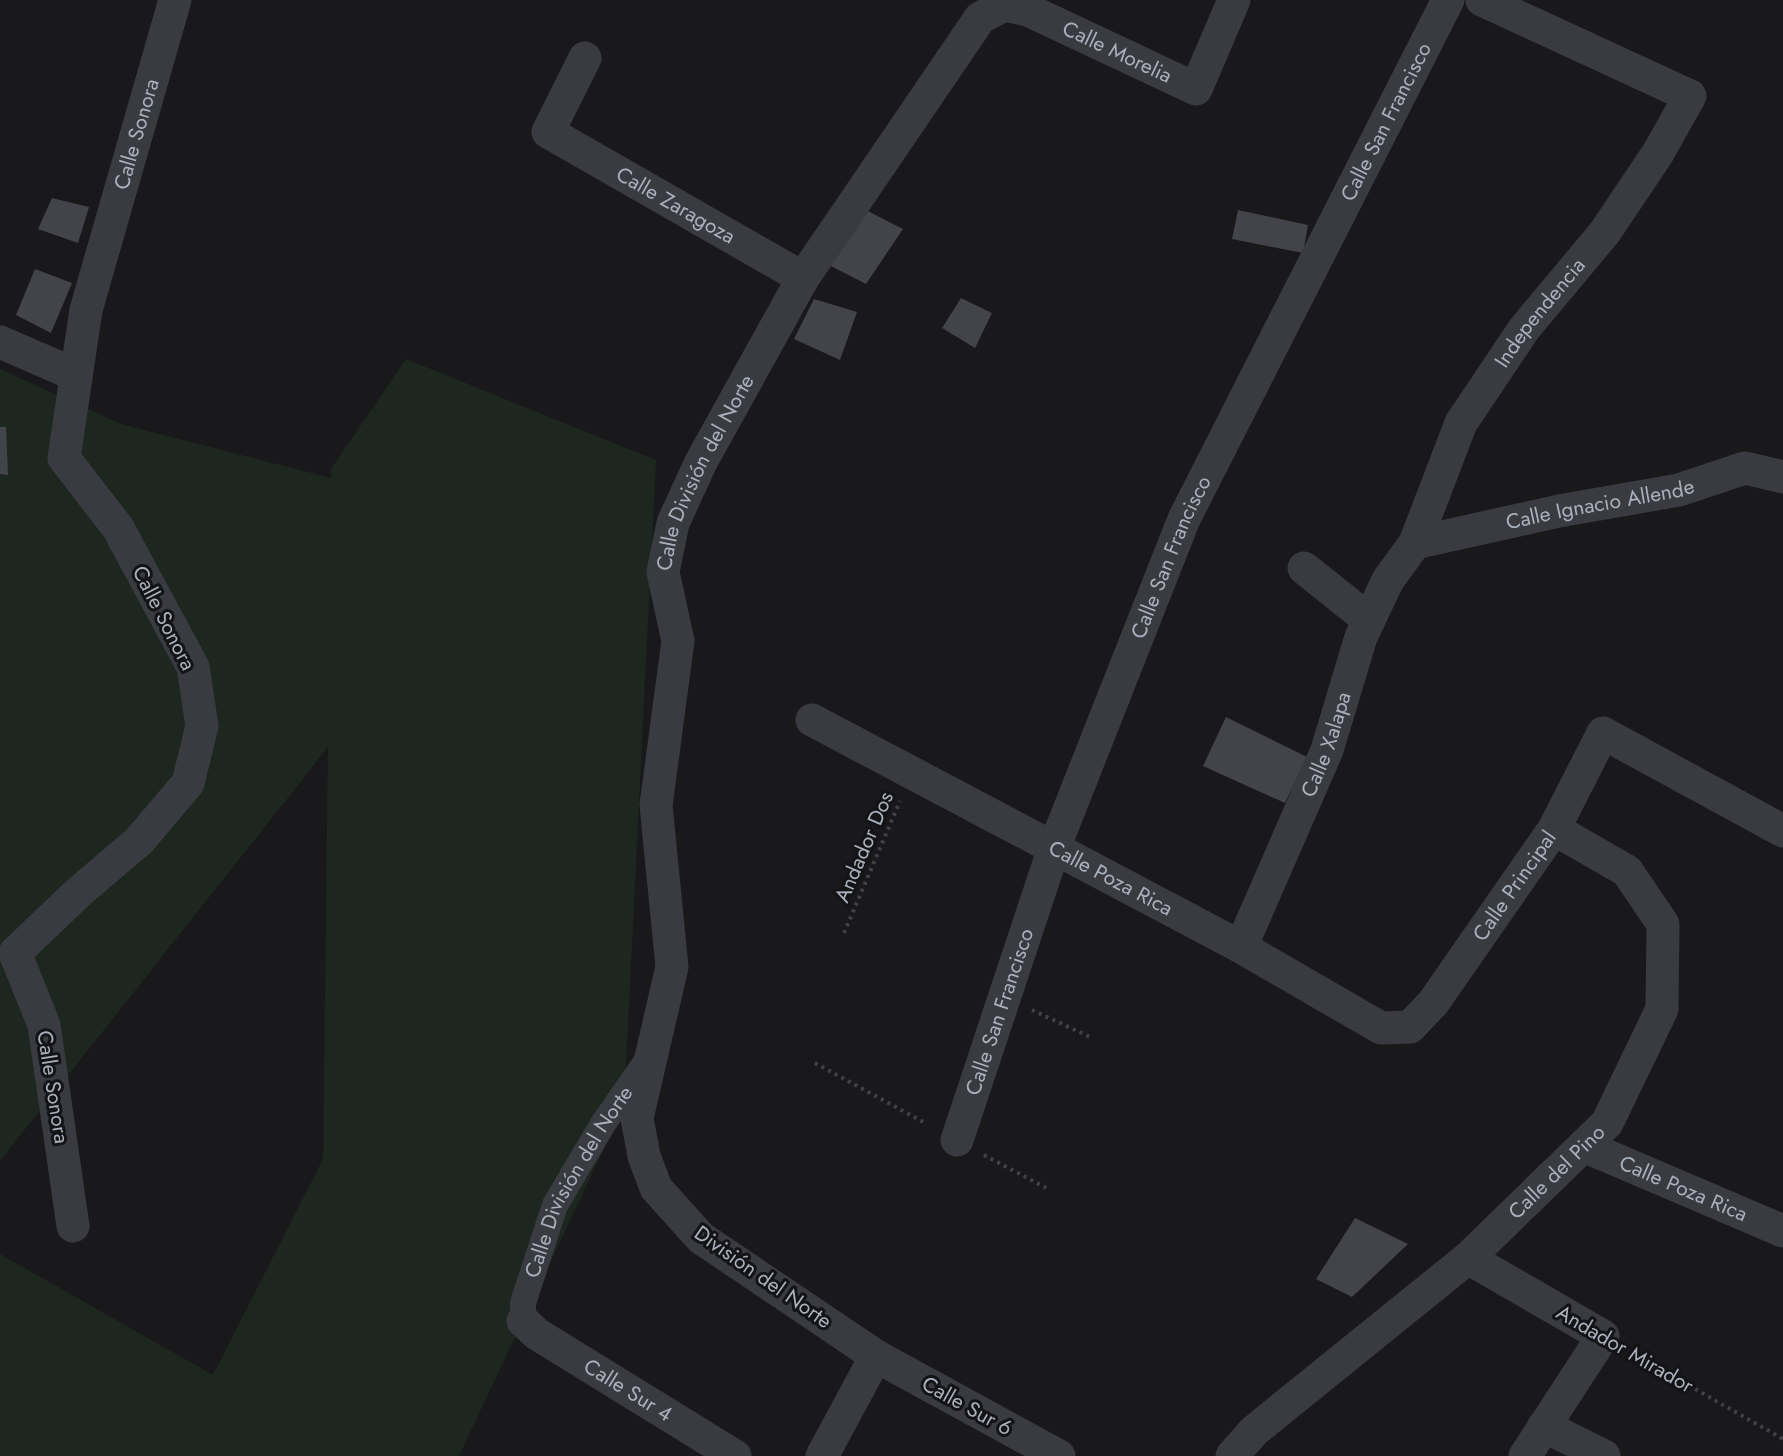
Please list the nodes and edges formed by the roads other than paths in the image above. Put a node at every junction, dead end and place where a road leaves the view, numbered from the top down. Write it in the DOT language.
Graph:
graph roads {
  1 [pos="175,0"];
  2 [pos="1234,0"];
  3 [pos="1448,0"];
  4 [pos="1482,0"];
  5 [pos="1004,5"];
  6 [pos="585,58"];
  7 [pos="803,278"];
  8 [pos="0,342"];
  9 [pos="76,375"];
  10 [pos="1783,477"];
  11 [pos="1415,543"];
  12 [pos="1304,568"];
  13 [pos="1369,620"];
  14 [pos="812,720"];
  15 [pos="1554,829"];
  16 [pos="1783,831"];
  17 [pos="1054,848"];
  18 [pos="1241,947"];
  19 [pos="8,960"];
  20 [pos="1410,1028"];
  21 [pos="652,1052"];
  22 [pos="957,1140"];
  23 [pos="1584,1146"];
  24 [pos="644,1156"];
  25 [pos="73,1226"];
  26 [pos="1783,1232"];
  27 [pos="1467,1258"];
  28 [pos="523,1321"];
  29 [pos="876,1356"];
  30 [pos="1544,1426"];
  31 [pos="735,1456"];
  32 [pos="822,1456"];
  33 [pos="1059,1456"];
  34 [pos="1232,1456"];
  35 [pos="1525,1456"];
  36 [pos="1604,1456"];
  1 -- 9 [label="street, Calle Sonora"];
  2 -- 5 [label="street, Calle Morelia"];
  3 -- 17 [label="street, Calle San Francisco"];
  4 -- 11 [label="street, Independencia"];
  5 -- 7 [label="street, Calle División del Norte"];
  6 -- 7 [label="street, Calle Zaragoza"];
  7 -- 21 [label="street, Calle División del Norte"];
  8 -- 9 [label="street"];
  9 -- 19 [label="street, Calle Sonora"];
  10 -- 11 [label="street, Calle Ignacio Allende"];
  11 -- 13 [label="street, Calle Xalapa"];
  12 -- 13 [label="street"];
  13 -- 18 [label="street, Calle Xalapa"];
  14 -- 17 [label="street, Calle Poza Rica"];
  15 -- 16 [label="street, Calle Principal"];
  15 -- 20 [label="street, Calle Principal"];
  15 -- 23 [label="street, Calle del Pino"];
  17 -- 18 [label="street, Calle Poza Rica"];
  17 -- 22 [label="street, Calle San Francisco"];
  18 -- 20 [label="street, Calle Poza Rica"];
  19 -- 25 [label="street, Calle Sonora"];
  21 -- 24 [label="street, Calle División del Norte"];
  21 -- 28 [label="street, Calle División del Norte"];
  23 -- 26 [label="street, Calle Poza Rica"];
  23 -- 27 [label="street, Calle del Pino"];
  24 -- 29 [label="street, División del Norte"];
  27 -- 30 [label="street, Andador Mirador"];
  27 -- 34 [label="street, Calle del Pino"];
  28 -- 31 [label="street, Calle Sur 4"];
  29 -- 32 [label="street"];
  29 -- 33 [label="street, Calle Sur 6"];
  30 -- 35 [label="street"];
  30 -- 36 [label="street"];
}
